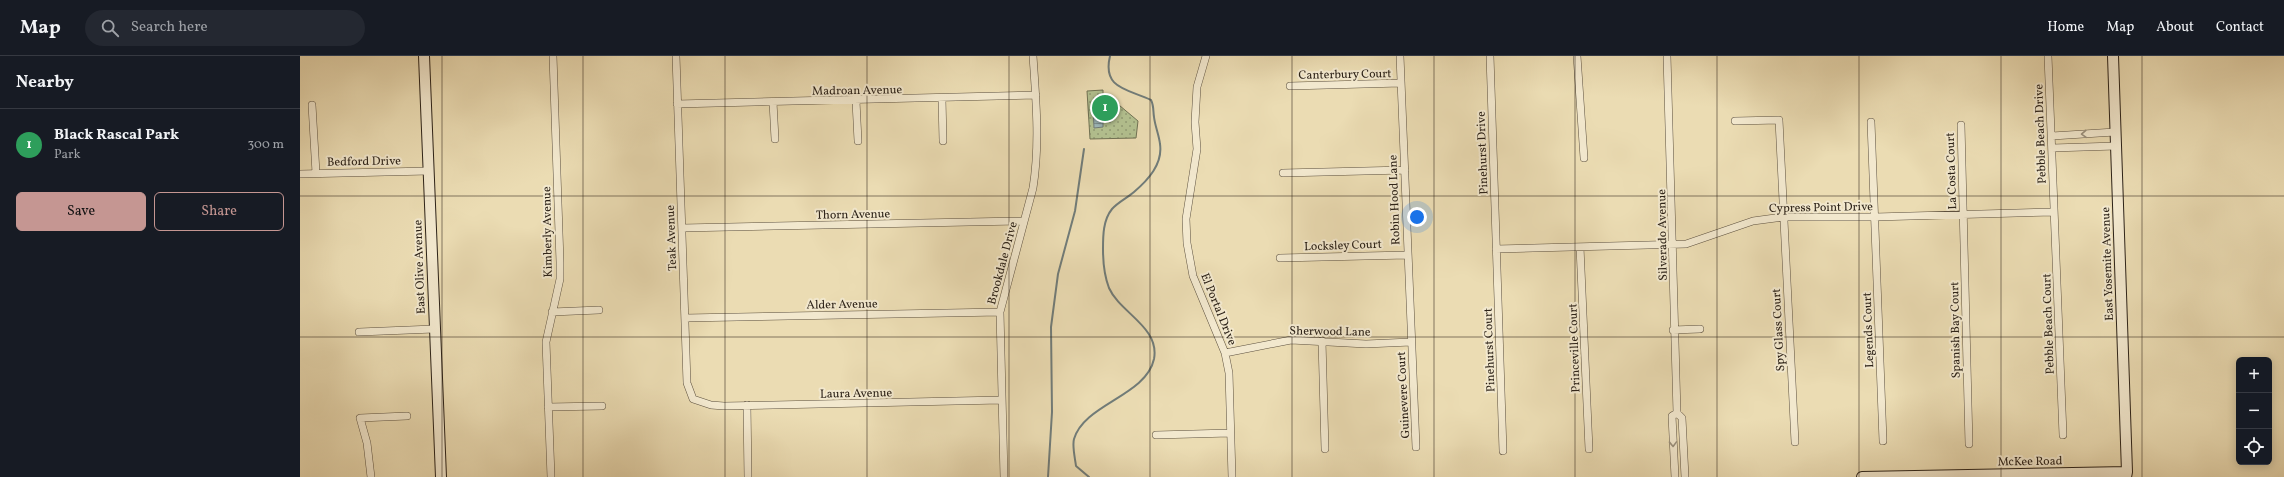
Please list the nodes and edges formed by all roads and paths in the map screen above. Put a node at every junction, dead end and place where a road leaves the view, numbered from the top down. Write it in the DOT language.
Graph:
graph roads {
  1 [pos="424,56"];
  2 [pos="553,56"];
  3 [pos="676,56"];
  4 [pos="1033,56"];
  5 [pos="1206,56"];
  6 [pos="1400,56"];
  7 [pos="1490,56"];
  8 [pos="1577,56"];
  9 [pos="1667,56"];
  10 [pos="2048,56"];
  11 [pos="2113,56"];
  12 [pos="1401,83"];
  13 [pos="1290,86"];
  14 [pos="1036,96"];
  15 [pos="942,99"];
  16 [pos="856,101"];
  17 [pos="773,102"];
  18 [pos="677,104"];
  19 [pos="312,105"];
  20 [pos="1735,121"];
  21 [pos="1871,122"];
  22 [pos="1961,125"];
  23 [pos="2115,132"];
  24 [pos="2052,136"];
  25 [pos="775,139"];
  26 [pos="858,141"];
  27 [pos="943,141"];
  28 [pos="2116,146"];
  29 [pos="2052,148"];
  30 [pos="1584,158"];
  31 [pos="1405,170"];
  32 [pos="428,171"];
  33 [pos="316,173"];
  34 [pos="1283,173"];
  35 [pos="300,174"];
  36 [pos="2054,212"];
  37 [pos="1964,215"];
  38 [pos="1783,217"];
  39 [pos="1875,218"];
  40 [pos="1024,221"];
  41 [pos="682,228"];
  42 [pos="1674,245"];
  43 [pos="1580,247"];
  44 [pos="1496,249"];
  45 [pos="1407,254"];
  46 [pos="1280,258"];
  47 [pos="599,310"];
  48 [pos="552,312"];
  49 [pos="1000,312"];
  50 [pos="685,318"];
  51 [pos="434,329"];
  52 [pos="1700,329"];
  53 [pos="1674,330"];
  54 [pos="359,332"];
  55 [pos="1322,341"];
  56 [pos="1411,342"];
  57 [pos="1225,353"];
  58 [pos="1001,400"];
  59 [pos="711,405"];
  60 [pos="747,405"];
  61 [pos="602,406"];
  62 [pos="548,407"];
  63 [pos="1677,413"];
  64 [pos="406,416"];
  65 [pos="1230,433"];
  66 [pos="1156,435"];
  67 [pos="2063,435"];
  68 [pos="1883,441"];
  69 [pos="1795,442"];
  70 [pos="1969,444"];
  71 [pos="1416,447"];
  72 [pos="1325,449"];
  73 [pos="1589,449"];
  74 [pos="1503,451"];
  75 [pos="2128,475"];
  76 [pos="371,477"];
  77 [pos="440,477"];
  78 [pos="551,477"];
  79 [pos="748,477"];
  80 [pos="1004,477"];
  81 [pos="1232,477"];
  82 [pos="1675,477"];
  83 [pos="1685,477"];
  84 [pos="1862,477"];
  1 -- 32 [label="main road, East Olive Avenue"];
  2 -- 48 [label="street, Kimberly Avenue"];
  3 -- 18 [label="street, Teak Avenue"];
  4 -- 14 [label="street, Brookdale Drive"];
  5 -- 57 [label="street, El Portal Drive"];
  6 -- 12 [label="street, Robin Hood Lane"];
  7 -- 44 [label="street, Pinehurst Drive"];
  8 -- 30 [label="street"];
  9 -- 42 [label="street, Silverado Avenue"];
  10 -- 24 [label="street, Pebble Beach Drive"];
  11 -- 23 [label="main road, East Yosemite Avenue"];
  12 -- 13 [label="street, Canterbury Court"];
  12 -- 31 [label="street, Robin Hood Lane"];
  14 -- 15 [label="street, Madroan Avenue"];
  14 -- 40 [label="street, Brookdale Drive"];
  15 -- 16 [label="street, Madroan Avenue"];
  15 -- 27 [label="street"];
  16 -- 17 [label="street, Madroan Avenue"];
  16 -- 26 [label="street"];
  17 -- 18 [label="street, Madroan Avenue"];
  17 -- 25 [label="street"];
  18 -- 41 [label="street, Teak Avenue"];
  19 -- 33 [label="street"];
  20 -- 38 [label="street, Spy Glass Court"];
  21 -- 39 [label="street, Legends Court"];
  22 -- 37 [label="street, La Costa Court"];
  23 -- 24 [label="street, one-way"];
  23 -- 28 [label="main road, East Yosemite Avenue"];
  24 -- 29 [label="street, Pebble Beach Drive"];
  28 -- 29 [label="street"];
  28 -- 75 [label="main road, East Yosemite Avenue"];
  29 -- 36 [label="street, Pebble Beach Drive"];
  31 -- 34 [label="street"];
  31 -- 45 [label="street, Robin Hood Lane"];
  32 -- 33 [label="street, Bedford Drive"];
  32 -- 51 [label="main road, East Olive Avenue"];
  33 -- 35 [label="street, Bedford Drive"];
  36 -- 37 [label="street, Cypress Point Drive"];
  36 -- 67 [label="street, Pebble Beach Court"];
  37 -- 39 [label="street, Cypress Point Drive"];
  37 -- 70 [label="street, Spanish Bay Court"];
  38 -- 39 [label="street, Cypress Point Drive"];
  38 -- 42 [label="street, Cypress Point Drive"];
  38 -- 69 [label="street, Spy Glass Court"];
  39 -- 68 [label="street, Legends Court"];
  40 -- 41 [label="street, Thorn Avenue"];
  40 -- 49 [label="street, Brookdale Drive"];
  41 -- 50 [label="street, Teak Avenue"];
  42 -- 43 [label="street, Cypress Point Drive"];
  42 -- 53 [label="street, Silverado Avenue"];
  43 -- 44 [label="street, Cypress Point Drive"];
  43 -- 73 [label="street, Princeville Court"];
  44 -- 74 [label="street, Pinehurst Court"];
  45 -- 46 [label="street, Locksley Court"];
  45 -- 56 [label="street, Robin Hood Lane"];
  47 -- 48 [label="street"];
  48 -- 62 [label="street, Kimberly Avenue"];
  49 -- 50 [label="street, Alder Avenue"];
  49 -- 58 [label="street, Brookdale Drive"];
  50 -- 59 [label="street, Teak Avenue"];
  51 -- 54 [label="street"];
  51 -- 77 [label="main road, East Olive Avenue"];
  52 -- 53 [label="street"];
  53 -- 63 [label="street, Silverado Avenue"];
  55 -- 56 [label="street, Sherwood Lane"];
  55 -- 57 [label="street, Sherwood Lane"];
  55 -- 72 [label="street"];
  56 -- 71 [label="street, Guinevere Court"];
  57 -- 65 [label="street, El Portal Drive"];
  58 -- 60 [label="street, Laura Avenue"];
  58 -- 80 [label="street, Brookdale Drive"];
  59 -- 60 [label="street, Laura Avenue"];
  60 -- 79 [label="street"];
  61 -- 62 [label="street"];
  62 -- 78 [label="street, Kimberly Avenue"];
  63 -- 82 [label="street, Silverado Avenue, one-way"];
  63 -- 83 [label="street, Silverado Avenue"];
  64 -- 76 [label="street"];
  65 -- 66 [label="street"];
  65 -- 81 [label="street, El Portal Drive"];
  75 -- 84 [label="main road, McKee Road"];
}
